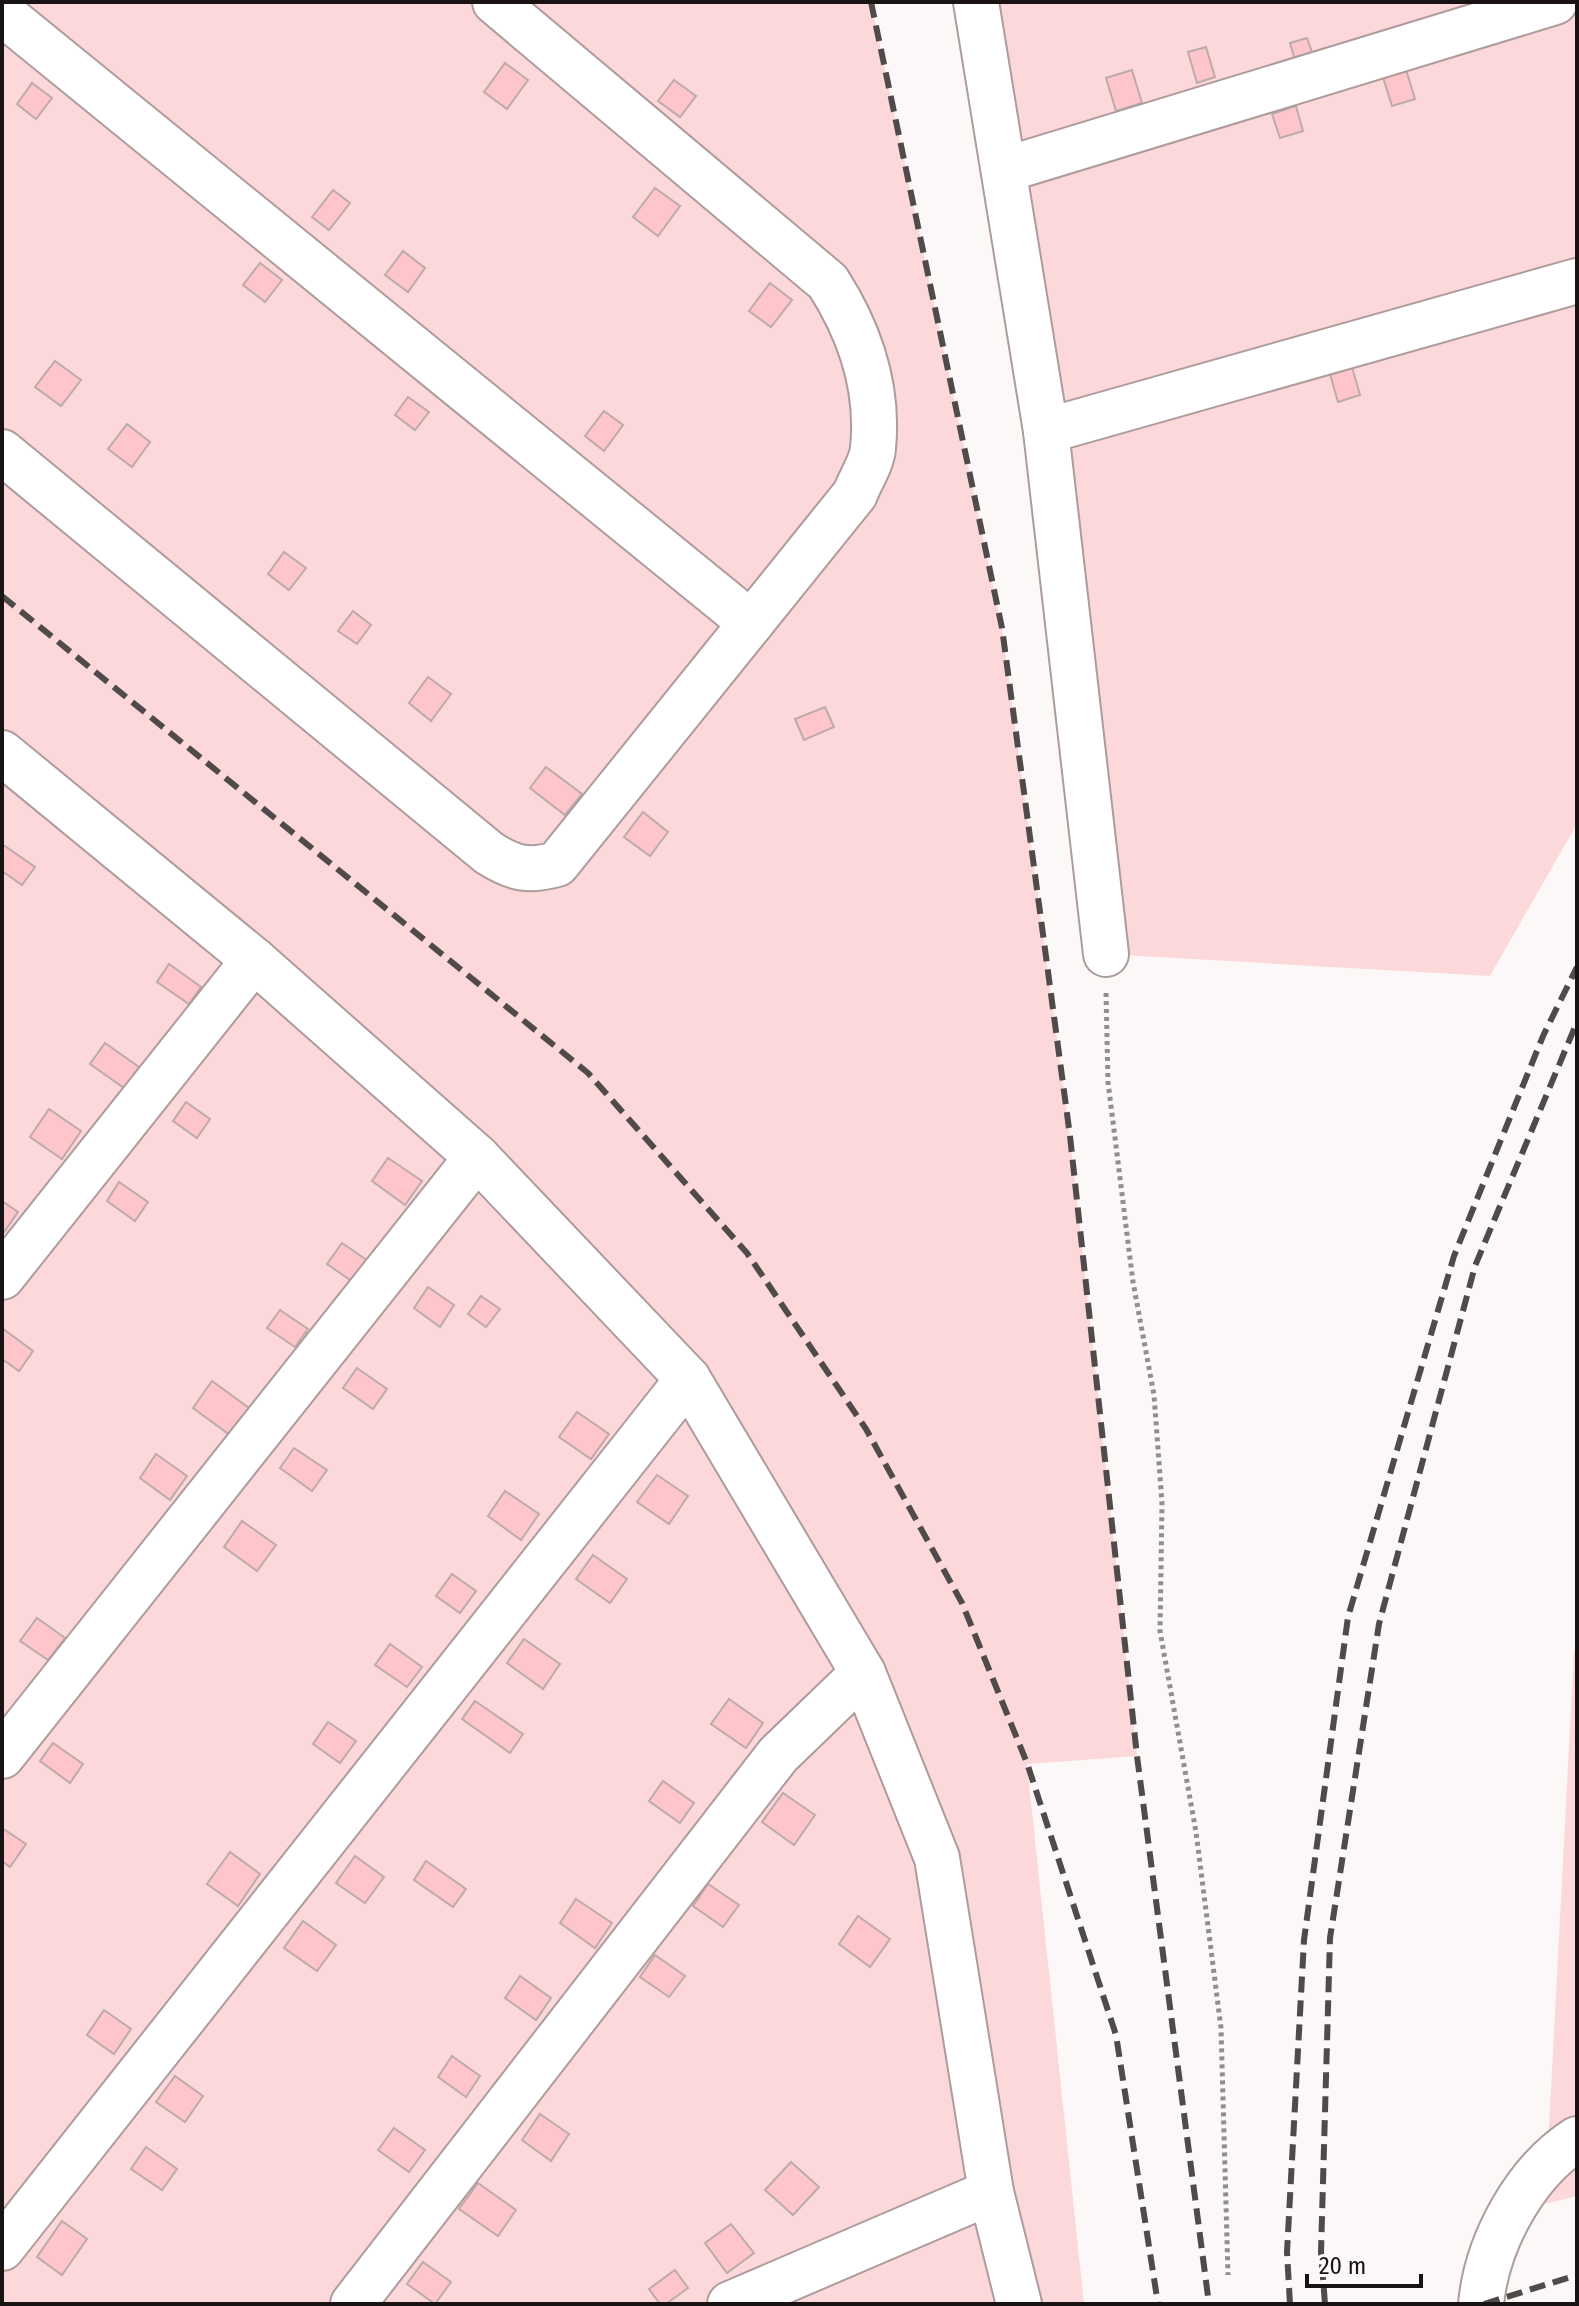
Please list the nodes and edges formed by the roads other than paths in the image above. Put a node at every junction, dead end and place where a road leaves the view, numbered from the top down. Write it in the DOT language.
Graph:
graph roads {
  1 [pos="495,2"];
  2 [pos="976,2"];
  3 [pos="1555,2"];
  4 [pos="2,13"];
  5 [pos="1004,170"];
  6 [pos="1577,281"];
  7 [pos="1046,431"];
  8 [pos="2,452"];
  9 [pos="751,623"];
  10 [pos="8,769"];
  11 [pos="1106,954"];
  12 [pos="254,960"];
  13 [pos="477,1157"];
  14 [pos="2,1277"];
  15 [pos="688,1379"];
  16 [pos="863,1673"];
  17 [pos="2,1756"];
  18 [pos="1577,2139"];
  19 [pos="991,2192"];
  20 [pos="2,2248"];
  21 [pos="353,2304"];
  22 [pos="730,2304"];
  23 [pos="1019,2304"];
  24 [pos="1481,2304"];
  1 -- 9 [label="street"];
  2 -- 5 [label="street"];
  3 -- 5 [label="street"];
  4 -- 9 [label="street"];
  5 -- 7 [label="street"];
  6 -- 7 [label="street"];
  7 -- 11 [label="street"];
  8 -- 9 [label="street"];
  10 -- 12 [label="street"];
  12 -- 13 [label="street"];
  12 -- 14 [label="street"];
  13 -- 15 [label="street"];
  13 -- 17 [label="street"];
  15 -- 16 [label="street"];
  15 -- 20 [label="street"];
  16 -- 19 [label="street"];
  16 -- 21 [label="street"];
  18 -- 24 [label="street"];
  19 -- 22 [label="street"];
  19 -- 23 [label="street"];
}
